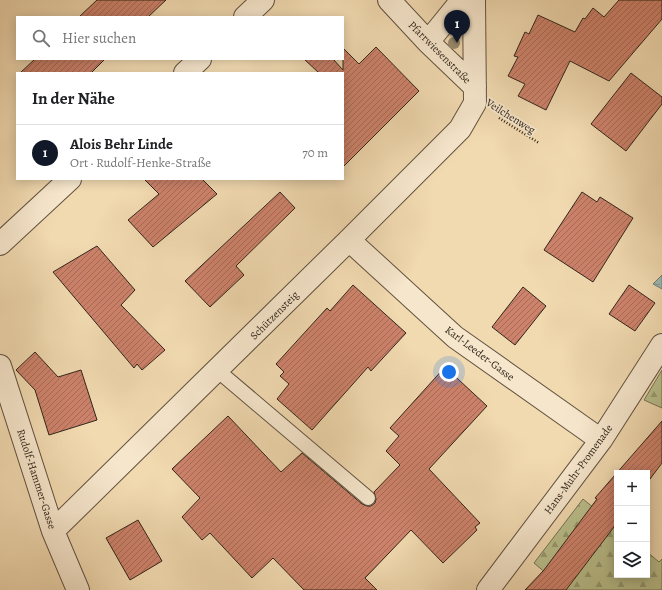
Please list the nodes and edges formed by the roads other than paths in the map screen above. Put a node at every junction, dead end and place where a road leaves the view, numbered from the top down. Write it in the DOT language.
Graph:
graph roads {
  1 [pos="264,0"];
  2 [pos="389,0"];
  3 [pos="462,0"];
  4 [pos="474,0"];
  5 [pos="246,16"];
  6 [pos="428,42"];
  7 [pos="199,60"];
  8 [pos="186,72"];
  9 [pos="475,95"];
  10 [pos="69,180"];
  11 [pos="349,240"];
  12 [pos="0,244"];
  13 [pos="662,345"];
  14 [pos="0,366"];
  15 [pos="217,370"];
  16 [pos="4,391"];
  17 [pos="601,440"];
  18 [pos="368,498"];
  19 [pos="53,531"];
  20 [pos="78,590"];
  21 [pos="488,590"];
  1 -- 5 [label="street"];
  2 -- 6 [label="street, Pfarrwiesenstraße"];
  3 -- 6 [label="street"];
  4 -- 9 [label="street"];
  6 -- 9 [label="street, Pfarrwiesenstraße"];
  7 -- 8 [label="street"];
  9 -- 11 [label="street, Schützensteig"];
  10 -- 12 [label="street"];
  11 -- 15 [label="street, Schützensteig"];
  11 -- 17 [label="street, Karl-Leeder-Gasse"];
  13 -- 17 [label="street, Hans-Muhr-Promenade"];
  14 -- 16 [label="street, Rudolf-Hammer-Gasse"];
  15 -- 18 [label="lane"];
  15 -- 19 [label="street, Schützensteig"];
  16 -- 19 [label="street, Rudolf-Hammer-Gasse"];
  17 -- 21 [label="street, Hans-Muhr-Promenade"];
  19 -- 20 [label="street, Rudolf-Hammer-Gasse"];
}
